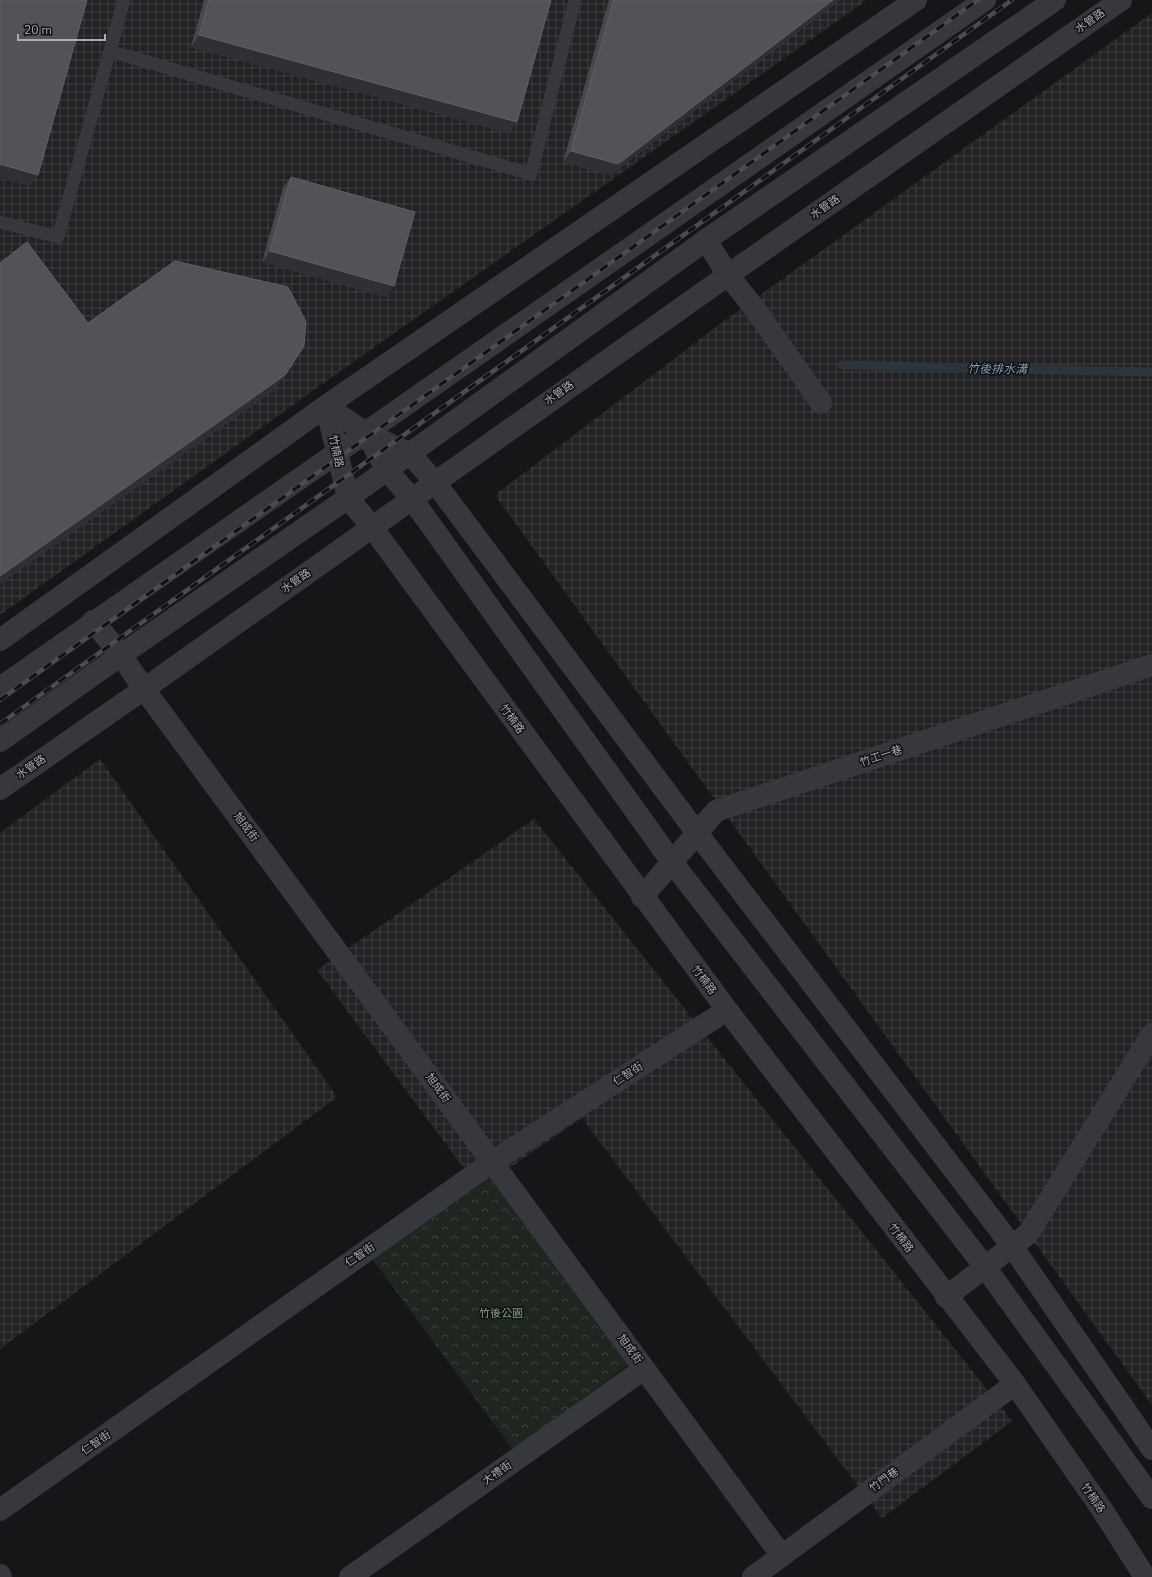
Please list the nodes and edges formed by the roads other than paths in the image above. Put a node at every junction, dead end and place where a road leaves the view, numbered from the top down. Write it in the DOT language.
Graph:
graph roads {
  1 [pos="124,0"];
  2 [pos="575,0"];
  3 [pos="916,0"];
  4 [pos="985,0"];
  5 [pos="1056,0"];
  6 [pos="1121,0"];
  7 [pos="110,51"];
  8 [pos="0,222"];
  9 [pos="706,240"];
  10 [pos="728,275"];
  11 [pos="821,403"];
  12 [pos="326,406"];
  13 [pos="366,432"];
  14 [pos="337,452"];
  15 [pos="410,454"];
  16 [pos="387,470"];
  17 [pos="434,481"];
  18 [pos="348,498"];
  19 [pos="412,499"];
  20 [pos="372,527"];
  21 [pos="93,621"];
  22 [pos="0,640"];
  23 [pos="121,655"];
  24 [pos="1152,665"];
  25 [pos="0,688"];
  26 [pos="144,689"];
  27 [pos="0,741"];
  28 [pos="0,789"];
  29 [pos="697,834"];
  30 [pos="672,862"];
  31 [pos="642,896"];
  32 [pos="727,1010"];
  33 [pos="1152,1034"];
  34 [pos="492,1162"];
  35 [pos="1012,1246"];
  36 [pos="985,1267"];
  37 [pos="946,1297"];
  38 [pos="644,1369"];
  39 [pos="1014,1384"];
  40 [pos="1152,1449"];
  41 [pos="1152,1498"];
  42 [pos="0,1510"];
  43 [pos="782,1556"];
  44 [pos="350,1577"];
  45 [pos="753,1577"];
  46 [pos="1145,1577"];
  1 -- 7 [label="lane"];
  2 -- 7 [label="lane"];
  3 -- 12 [label="street"];
  4 -- 13 [label="street"];
  5 -- 9 [label="street"];
  6 -- 10 [label="street, 水管路"];
  7 -- 8 [label="lane"];
  9 -- 10 [label="street"];
  9 -- 15 [label="street"];
  10 -- 11 [label="street"];
  10 -- 17 [label="street, 水管路"];
  12 -- 13 [label="street, 竹楠路"];
  12 -- 14 [label="street, 竹楠路"];
  12 -- 22 [label="street"];
  13 -- 14 [label="street"];
  13 -- 15 [label="street, 竹楠路"];
  13 -- 16 [label="street, 竹楠路"];
  14 -- 18 [label="street, 竹楠路"];
  14 -- 21 [label="street"];
  15 -- 16 [label="street"];
  15 -- 17 [label="street, 竹楠路"];
  16 -- 18 [label="street"];
  16 -- 19 [label="street, 竹楠路"];
  17 -- 19 [label="street, 水管路"];
  17 -- 29 [label="street, 竹楠路"];
  18 -- 20 [label="street, 竹楠路"];
  18 -- 23 [label="street"];
  19 -- 20 [label="street, 水管路"];
  19 -- 30 [label="street, 竹楠路"];
  20 -- 26 [label="street, 水管路"];
  20 -- 31 [label="street, 竹楠路"];
  21 -- 23 [label="street, 旭成街"];
  21 -- 25 [label="street"];
  23 -- 26 [label="street, 旭成街"];
  23 -- 27 [label="street"];
  24 -- 29 [label="street, 竹工一巷"];
  26 -- 28 [label="street, 水管路"];
  26 -- 34 [label="street, 旭成街"];
  29 -- 30 [label="street, 竹工一巷"];
  29 -- 35 [label="street, 竹楠路"];
  30 -- 31 [label="street, 竹工一巷"];
  30 -- 36 [label="street, 竹楠路"];
  31 -- 32 [label="street, 竹楠路"];
  32 -- 34 [label="street, 仁智街"];
  32 -- 37 [label="street, 竹楠路"];
  33 -- 35 [label="street"];
  34 -- 38 [label="street, 旭成街"];
  34 -- 42 [label="street, 仁智街"];
  35 -- 36 [label="street"];
  35 -- 40 [label="street, 竹楠路"];
  36 -- 37 [label="street"];
  36 -- 41 [label="street, 竹楠路"];
  37 -- 39 [label="street, 竹楠路"];
  38 -- 43 [label="street, 旭成街"];
  38 -- 44 [label="street, 大禮街"];
  39 -- 43 [label="street, 竹門巷"];
  39 -- 46 [label="street, 竹楠路"];
  43 -- 45 [label="street, 竹門巷"];
}
